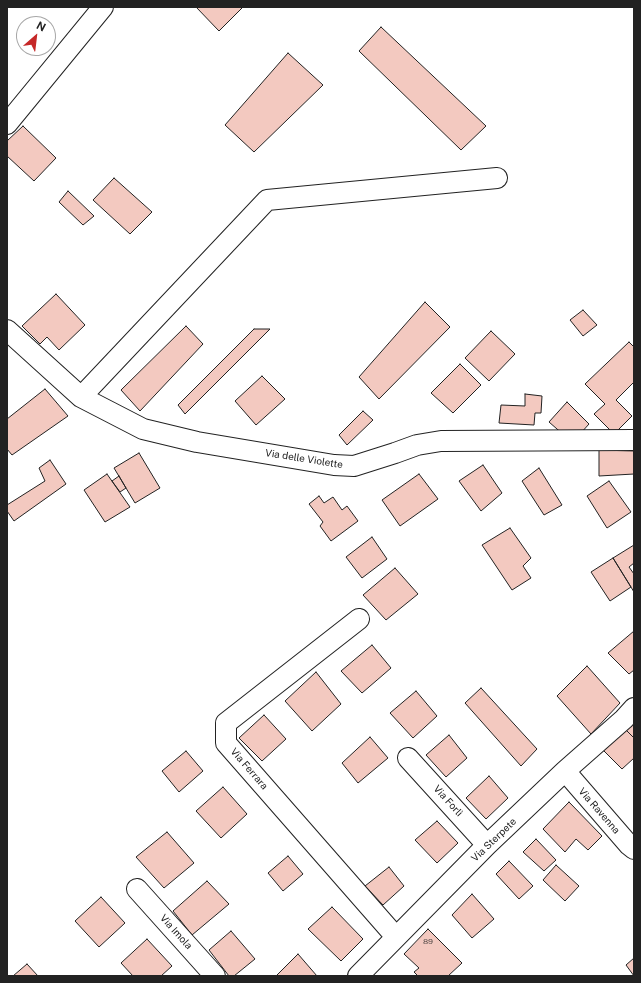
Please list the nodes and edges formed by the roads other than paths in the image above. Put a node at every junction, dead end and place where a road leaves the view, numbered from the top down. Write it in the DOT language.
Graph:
graph roads {
  1 [pos="103,7"];
  2 [pos="7,124"];
  3 [pos="497,178"];
  4 [pos="7,330"];
  5 [pos="81,397"];
  6 [pos="634,440"];
  7 [pos="359,619"];
  8 [pos="634,708"];
  9 [pos="408,758"];
  10 [pos="565,771"];
  11 [pos="487,845"];
  12 [pos="634,849"];
  13 [pos="136,888"];
  14 [pos="396,937"];
  15 [pos="215,976"];
  16 [pos="358,976"];
  1 -- 2 [label="street"];
  3 -- 5 [label="street"];
  4 -- 5 [label="street, Via delle Violette"];
  5 -- 6 [label="street, Via delle Violette"];
  7 -- 14 [label="street, Via Ferrara"];
  8 -- 10 [label="street, Via Sterpete"];
  9 -- 11 [label="street, Via Forlì"];
  10 -- 11 [label="street, Via Sterpete"];
  10 -- 12 [label="street, Via Ravenna"];
  11 -- 14 [label="street, Via Sterpete"];
  13 -- 15 [label="street, Via Imola"];
  14 -- 16 [label="street, Via Sterpete"];
}
